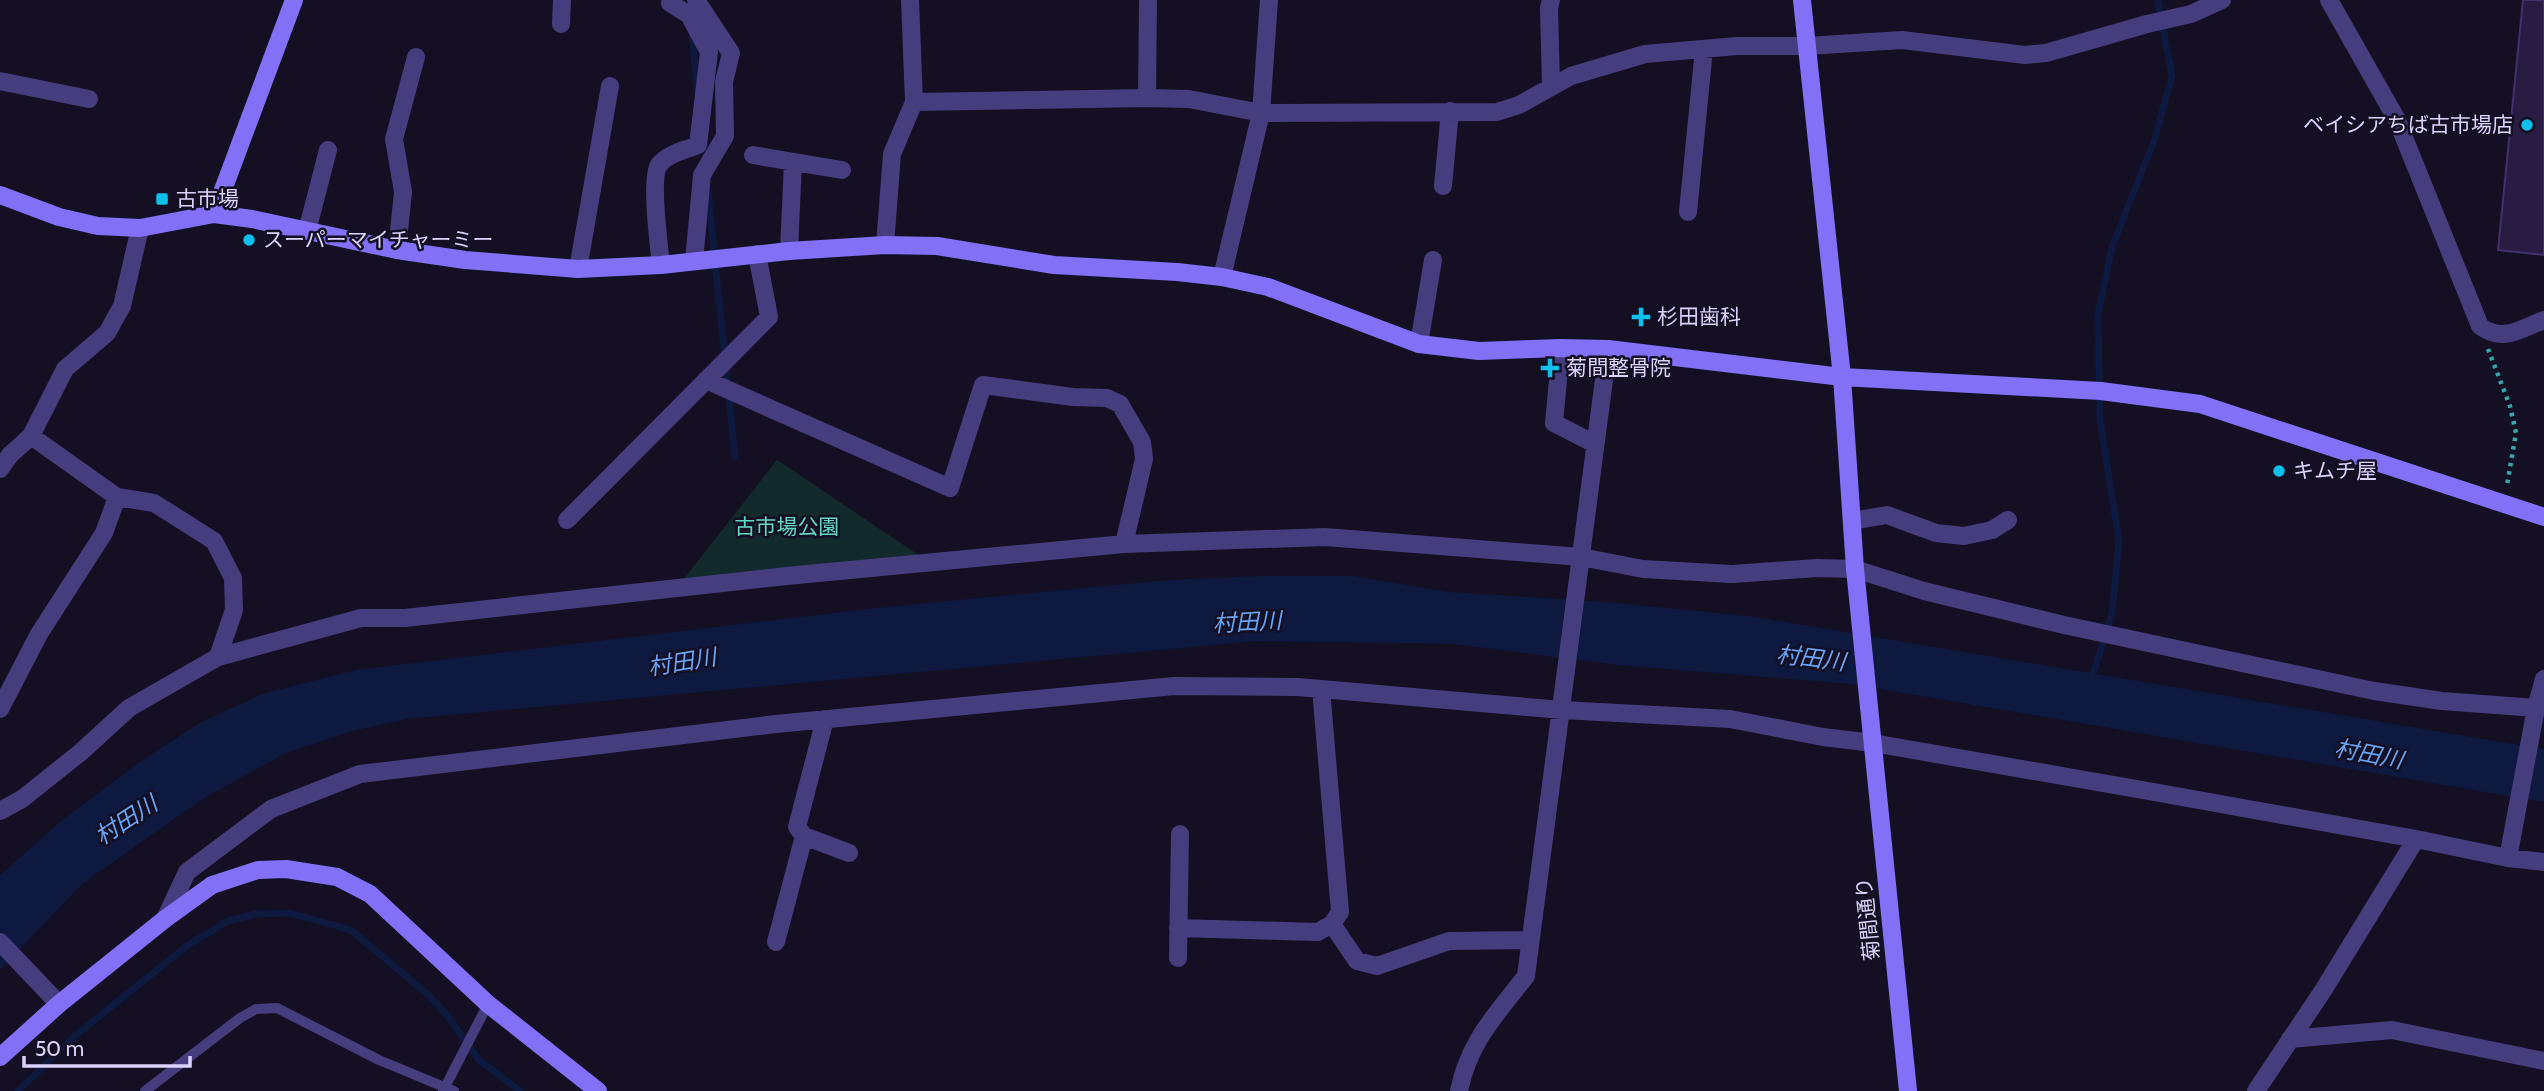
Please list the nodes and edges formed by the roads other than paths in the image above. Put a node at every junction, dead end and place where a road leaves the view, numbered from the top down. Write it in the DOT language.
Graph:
graph roads {
  1 [pos="294,0"];
  2 [pos="562,0"];
  3 [pos="696,0"];
  4 [pos="910,0"];
  5 [pos="1148,0"];
  6 [pos="1269,0"];
  7 [pos="1551,0"];
  8 [pos="1802,0"];
  9 [pos="2222,0"];
  10 [pos="2329,0"];
  11 [pos="670,3"];
  12 [pos="561,24"];
  13 [pos="1807,46"];
  14 [pos="1704,49"];
  15 [pos="416,57"];
  16 [pos="0,81"];
  17 [pos="610,86"];
  18 [pos="1551,86"];
  19 [pos="1147,98"];
  20 [pos="89,99"];
  21 [pos="914,102"];
  22 [pos="1450,111"];
  23 [pos="1261,113"];
  24 [pos="328,150"];
  25 [pos="753,155"];
  26 [pos="793,162"];
  27 [pos="842,170"];
  28 [pos="1443,186"];
  29 [pos="0,195"];
  30 [pos="1688,212"];
  31 [pos="214,214"];
  32 [pos="140,228"];
  33 [pos="306,231"];
  34 [pos="885,245"];
  35 [pos="397,250"];
  36 [pos="789,251"];
  37 [pos="757,254"];
  38 [pos="1433,260"];
  39 [pos="694,261"];
  40 [pos="661,265"];
  41 [pos="578,269"];
  42 [pos="1222,277"];
  43 [pos="2544,320"];
  44 [pos="1419,344"];
  45 [pos="1561,348"];
  46 [pos="1608,349"];
  47 [pos="1842,377"];
  48 [pos="706,380"];
  49 [pos="31,436"];
  50 [pos="1595,444"];
  51 [pos="0,469"];
  52 [pos="117,497"];
  53 [pos="2544,517"];
  54 [pos="567,520"];
  55 [pos="2008,520"];
  56 [pos="1852,521"];
  57 [pos="1124,544"];
  58 [pos="1581,558"];
  59 [pos="1855,569"];
  60 [pos="218,657"];
  61 [pos="2544,679"];
  62 [pos="1321,689"];
  63 [pos="2536,708"];
  64 [pos="0,709"];
  65 [pos="1562,709"];
  66 [pos="825,719"];
  67 [pos="1873,743"];
  68 [pos="0,811"];
  69 [pos="1180,834"];
  70 [pos="804,836"];
  71 [pos="2416,839"];
  72 [pos="849,853"];
  73 [pos="2508,858"];
  74 [pos="2544,862"];
  75 [pos="165,919"];
  76 [pos="1332,925"];
  77 [pos="1178,928"];
  78 [pos="1530,940"];
  79 [pos="0,942"];
  80 [pos="776,942"];
  81 [pos="1178,958"];
  82 [pos="59,1004"];
  83 [pos="488,1004"];
  84 [pos="2290,1040"];
  85 [pos="0,1057"];
  86 [pos="2544,1061"];
  87 [pos="159,1080"];
  88 [pos="447,1089"];
  89 [pos="145,1091"];
  90 [pos="166,1091"];
  91 [pos="598,1091"];
  92 [pos="1459,1091"];
  93 [pos="1908,1091"];
  94 [pos="2256,1091"];
  1 -- 31 [label="street"];
  2 -- 12 [label="street"];
  3 -- 39 [label="street"];
  4 -- 21 [label="street"];
  5 -- 19 [label="street"];
  6 -- 23 [label="street"];
  7 -- 18 [label="street"];
  8 -- 13 [label="street, 菊間通り"];
  9 -- 13 [label="street"];
  10 -- 43 [label="street"];
  11 -- 40 [label="street"];
  13 -- 14 [label="street"];
  13 -- 47 [label="street, 菊間通り"];
  14 -- 18 [label="street"];
  14 -- 30 [label="street"];
  15 -- 35 [label="street"];
  16 -- 20 [label="street"];
  17 -- 41 [label="street"];
  18 -- 22 [label="street"];
  19 -- 21 [label="street"];
  19 -- 23 [label="street"];
  21 -- 34 [label="street"];
  22 -- 23 [label="street"];
  22 -- 28 [label="street"];
  23 -- 42 [label="street"];
  24 -- 33 [label="street"];
  25 -- 26 [label="street"];
  26 -- 27 [label="street"];
  26 -- 36 [label="street"];
  29 -- 32 [label="street"];
  31 -- 32 [label="street"];
  31 -- 33 [label="street"];
  32 -- 49 [label="street"];
  33 -- 35 [label="street"];
  34 -- 36 [label="street"];
  34 -- 42 [label="street"];
  35 -- 41 [label="street"];
  36 -- 37 [label="street"];
  37 -- 39 [label="street"];
  37 -- 48 [label="street"];
  38 -- 44 [label="street"];
  39 -- 40 [label="street"];
  40 -- 41 [label="street"];
  42 -- 44 [label="street"];
  44 -- 45 [label="street"];
  45 -- 46 [label="street"];
  45 -- 50 [label="street"];
  46 -- 47 [label="street"];
  46 -- 50 [label="street"];
  47 -- 53 [label="street"];
  47 -- 56 [label="street, 菊間通り"];
  48 -- 54 [label="street"];
  48 -- 57 [label="street"];
  49 -- 51 [label="street"];
  49 -- 52 [label="street"];
  50 -- 58 [label="street"];
  52 -- 60 [label="street"];
  52 -- 64 [label="street"];
  55 -- 56 [label="street"];
  56 -- 59 [label="street, 菊間通り"];
  57 -- 58 [label="street"];
  57 -- 60 [label="street"];
  58 -- 59 [label="street"];
  58 -- 65 [label="street"];
  59 -- 63 [label="street"];
  59 -- 67 [label="street, 菊間通り"];
  60 -- 68 [label="street"];
  61 -- 63 [label="street"];
  62 -- 65 [label="street"];
  62 -- 66 [label="street"];
  62 -- 76 [label="street"];
  63 -- 73 [label="street"];
  65 -- 67 [label="street"];
  65 -- 78 [label="street"];
  66 -- 70 [label="street"];
  66 -- 75 [label="street"];
  67 -- 71 [label="street"];
  67 -- 93 [label="street, 菊間通り"];
  69 -- 77 [label="street"];
  70 -- 72 [label="street"];
  70 -- 80 [label="street"];
  71 -- 73 [label="street"];
  71 -- 84 [label="street"];
  73 -- 74 [label="street"];
  75 -- 82 [label="street"];
  75 -- 83 [label="street"];
  76 -- 77 [label="street"];
  76 -- 78 [label="street"];
  77 -- 81 [label="street"];
  78 -- 92 [label="street"];
  79 -- 82 [label="street"];
  82 -- 85 [label="street"];
  83 -- 88 [label="lane"];
  83 -- 91 [label="street"];
  84 -- 86 [label="street"];
  84 -- 94 [label="street"];
  87 -- 88 [label="lane"];
  87 -- 89 [label="lane"];
  87 -- 90 [label="lane"];
}
